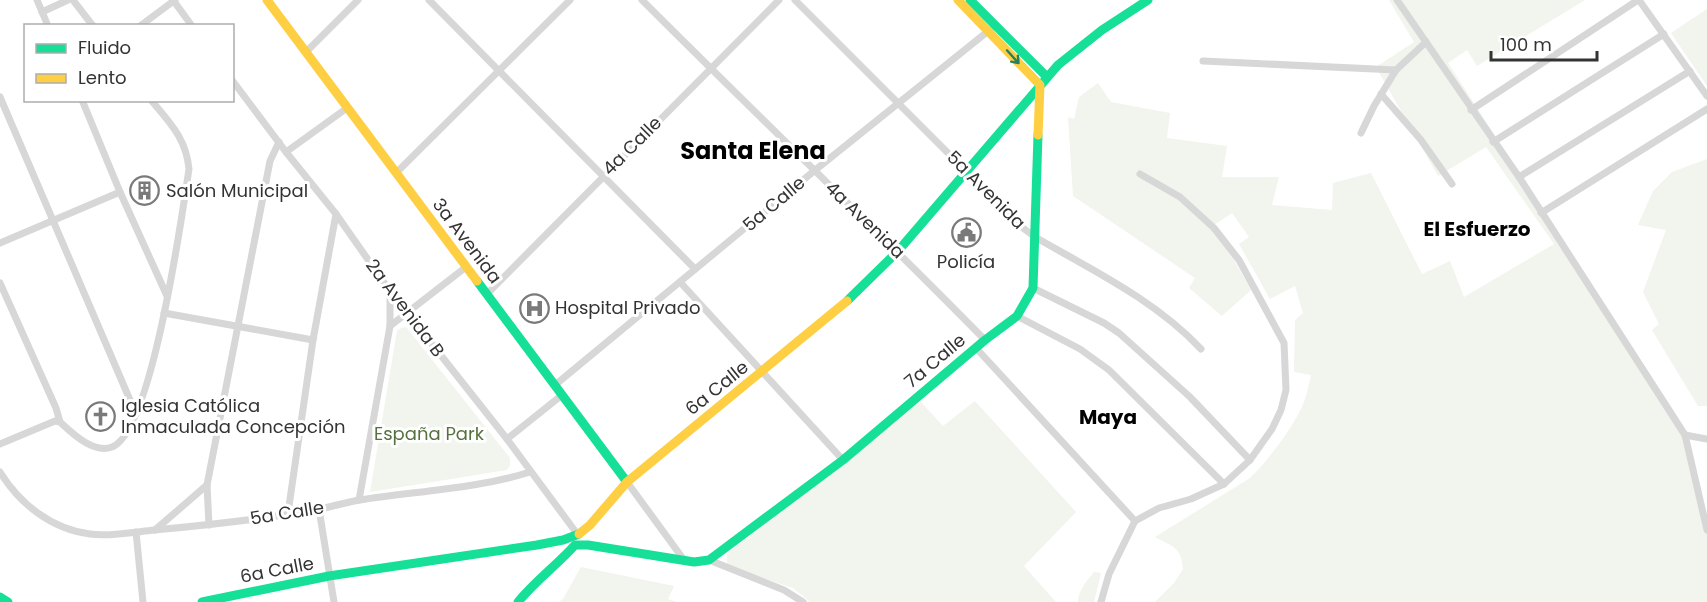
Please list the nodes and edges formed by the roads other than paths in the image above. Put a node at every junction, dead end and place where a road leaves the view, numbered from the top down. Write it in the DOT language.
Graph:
graph roads {
  1 [pos="37,0"];
  2 [pos="68,0"];
  3 [pos="74,0"];
  4 [pos="174,0"];
  5 [pos="267,0"];
  6 [pos="358,0"];
  7 [pos="429,0"];
  8 [pos="570,0"];
  9 [pos="642,0"];
  10 [pos="779,0"];
  11 [pos="795,0"];
  12 [pos="958,0"];
  13 [pos="970,0"];
  14 [pos="1148,0"];
  15 [pos="1397,0"];
  16 [pos="1638,0"];
  17 [pos="42,12"];
  18 [pos="47,24"];
  19 [pos="92,24"];
  20 [pos="143,24"];
  21 [pos="191,24"];
  22 [pos="993,28"];
  23 [pos="1664,34"];
  24 [pos="1426,42"];
  25 [pos="306,52"];
  26 [pos="1203,61"];
  27 [pos="710,68"];
  28 [pos="499,70"];
  29 [pos="1396,70"];
  30 [pos="1690,71"];
  31 [pos="1047,77"];
  32 [pos="234,83"];
  33 [pos="1040,85"];
  34 [pos="1381,94"];
  35 [pos="1707,96"];
  36 [pos="0,97"];
  37 [pos="83,102"];
  38 [pos="153,102"];
  39 [pos="900,103"];
  40 [pos="347,108"];
  41 [pos="1707,109"];
  42 [pos="1471,110"];
  43 [pos="1361,133"];
  44 [pos="279,142"];
  45 [pos="1493,142"];
  46 [pos="286,152"];
  47 [pos="967,170"];
  48 [pos="814,171"];
  49 [pos="396,172"];
  50 [pos="1140,174"];
  51 [pos="604,175"];
  52 [pos="1519,177"];
  53 [pos="1452,184"];
  54 [pos="120,192"];
  55 [pos="1541,213"];
  56 [pos="336,214"];
  57 [pos="54,220"];
  58 [pos="1035,237"];
  59 [pos="0,243"];
  60 [pos="898,251"];
  61 [pos="466,267"];
  62 [pos="695,269"];
  63 [pos="680,282"];
  64 [pos="0,284"];
  65 [pos="1033,288"];
  66 [pos="390,291"];
  67 [pos="487,294"];
  68 [pos="168,296"];
  69 [pos="164,313"];
  70 [pos="409,313"];
  71 [pos="1017,316"];
  72 [pos="390,326"];
  73 [pos="239,327"];
  74 [pos="313,340"];
  75 [pos="985,340"];
  76 [pos="976,348"];
  77 [pos="1201,349"];
  78 [pos="762,372"];
  79 [pos="555,385"];
  80 [pos="562,395"];
  81 [pos="136,414"];
  82 [pos="60,422"];
  83 [pos="1684,435"];
  84 [pos="507,439"];
  85 [pos="1707,439"];
  86 [pos="0,444"];
  87 [pos="843,460"];
  88 [pos="1250,460"];
  89 [pos="530,471"];
  90 [pos="0,472"];
  91 [pos="627,482"];
  92 [pos="1224,484"];
  93 [pos="207,485"];
  94 [pos="359,500"];
  95 [pos="319,509"];
  96 [pos="288,513"];
  97 [pos="1135,521"];
  98 [pos="209,525"];
  99 [pos="155,530"];
  100 [pos="1707,531"];
  101 [pos="136,532"];
  102 [pos="578,535"];
  103 [pos="684,560"];
  104 [pos="709,560"];
  105 [pos="329,576"];
  106 [pos="0,597"];
  107 [pos="8,602"];
  108 [pos="143,602"];
  109 [pos="204,602"];
  110 [pos="334,602"];
  111 [pos="518,602"];
  112 [pos="802,602"];
  113 [pos="1101,602"];
  1 -- 17 [label="street"];
  2 -- 17 [label="street"];
  3 -- 19 [label="street"];
  4 -- 20 [label="street"];
  4 -- 21 [label="street"];
  5 -- 25 [label="street, 3a Avenida"];
  6 -- 25 [label="street"];
  7 -- 28 [label="street"];
  8 -- 28 [label="street"];
  9 -- 27 [label="street, 4a Avenida"];
  10 -- 27 [label="street, 4a Calle"];
  11 -- 39 [label="street, 5a Avenida"];
  12 -- 22 [label="street"];
  13 -- 22 [label="street"];
  14 -- 31 [label="street, 6a Calle"];
  15 -- 24 [label="street"];
  16 -- 23 [label="street"];
  16 -- 42 [label="street"];
  17 -- 18 [label="street"];
  22 -- 31 [label="street"];
  22 -- 33 [label="street, one-way"];
  22 -- 39 [label="street, 5a Calle"];
  23 -- 30 [label="street"];
  23 -- 45 [label="street"];
  24 -- 29 [label="street"];
  24 -- 42 [label="street"];
  25 -- 40 [label="street, 3a Avenida"];
  26 -- 29 [label="street"];
  27 -- 48 [label="street, 4a Avenida"];
  27 -- 51 [label="street, 4a Calle"];
  28 -- 49 [label="street"];
  28 -- 51 [label="street"];
  29 -- 34 [label="street"];
  30 -- 35 [label="street"];
  30 -- 52 [label="street"];
  31 -- 33 [label="street, 6a Calle"];
  32 -- 44 [label="street, 2a Avenida B"];
  33 -- 47 [label="street, 6a Calle"];
  33 -- 58 [label="street, 7a Calle"];
  34 -- 43 [label="street"];
  34 -- 53 [label="street"];
  36 -- 57 [label="street"];
  37 -- 54 [label="street"];
  38 -- 68 [label="street"];
  39 -- 47 [label="street, 5a Avenida"];
  39 -- 48 [label="street, 5a Calle"];
  40 -- 46 [label="street"];
  40 -- 49 [label="street, 3a Avenida"];
  41 -- 55 [label="street"];
  42 -- 45 [label="street"];
  44 -- 46 [label="street, 2a Avenida B"];
  44 -- 73 [label="street"];
  45 -- 52 [label="street"];
  46 -- 56 [label="street, 2a Avenida B"];
  47 -- 58 [label="street, 5a Avenida"];
  47 -- 60 [label="street, 6a Calle"];
  48 -- 60 [label="street, 4a Avenida"];
  48 -- 62 [label="street, 5a Calle"];
  49 -- 61 [label="street, 3a Avenida"];
  50 -- 88 [label="street"];
  51 -- 62 [label="street"];
  51 -- 67 [label="street, 4a Calle"];
  52 -- 55 [label="street"];
  54 -- 57 [label="street"];
  54 -- 68 [label="street"];
  55 -- 83 [label="street"];
  56 -- 66 [label="street, 2a Avenida B"];
  56 -- 74 [label="street"];
  57 -- 59 [label="street"];
  57 -- 81 [label="street"];
  58 -- 65 [label="street, 7a Calle"];
  58 -- 77 [label="street, 5a Avenida"];
  60 -- 75 [label="street, 4a Avenida"];
  60 -- 78 [label="street, 6a Calle"];
  61 -- 67 [label="street, 3a Avenida"];
  61 -- 70 [label="street"];
  62 -- 63 [label="street, 5a Calle"];
  63 -- 78 [label="street"];
  63 -- 79 [label="street, 5a Calle"];
  64 -- 82 [label="street"];
  65 -- 71 [label="street, 7a Calle"];
  65 -- 88 [label="street"];
  66 -- 70 [label="street, 2a Avenida B"];
  66 -- 72 [label="street"];
  67 -- 79 [label="street, 3a Avenida"];
  68 -- 69 [label="street"];
  69 -- 73 [label="street"];
  69 -- 81 [label="street"];
  70 -- 72 [label="street"];
  70 -- 84 [label="street, 2a Avenida B"];
  71 -- 75 [label="street, 7a Calle"];
  71 -- 92 [label="street"];
  72 -- 94 [label="street"];
  73 -- 74 [label="street"];
  73 -- 93 [label="street"];
  74 -- 96 [label="street"];
  75 -- 76 [label="street, 7a Calle"];
  76 -- 87 [label="street, 7a Calle"];
  76 -- 97 [label="street"];
  78 -- 87 [label="street"];
  78 -- 91 [label="street, 6a Calle"];
  79 -- 80 [label="street, 3a Avenida"];
  80 -- 84 [label="street"];
  80 -- 91 [label="street, 3a Avenida"];
  81 -- 82 [label="street"];
  82 -- 86 [label="street"];
  83 -- 85 [label="street"];
  83 -- 100 [label="street"];
  84 -- 89 [label="street, 2a Avenida B"];
  87 -- 104 [label="street, 7a Calle"];
  88 -- 92 [label="street"];
  89 -- 94 [label="street, 5a Calle"];
  89 -- 102 [label="street, 2a Avenida B"];
  90 -- 101 [label="street, 5a Calle"];
  91 -- 102 [label="street, 6a Calle"];
  91 -- 103 [label="street, 3a Avenida"];
  92 -- 97 [label="street"];
  93 -- 98 [label="street"];
  93 -- 99 [label="street"];
  94 -- 95 [label="street, 5a Calle"];
  95 -- 96 [label="street, 5a Calle"];
  95 -- 105 [label="street"];
  96 -- 98 [label="street, 5a Calle"];
  97 -- 113 [label="street"];
  98 -- 99 [label="street, 5a Calle"];
  99 -- 101 [label="street, 5a Calle"];
  101 -- 108 [label="street"];
  102 -- 105 [label="street, 6a Calle"];
  103 -- 104 [label="street"];
  103 -- 111 [label="street"];
  104 -- 112 [label="street"];
  105 -- 109 [label="street, 6a Calle"];
  105 -- 110 [label="street"];
  106 -- 107 [label="street"];
}
